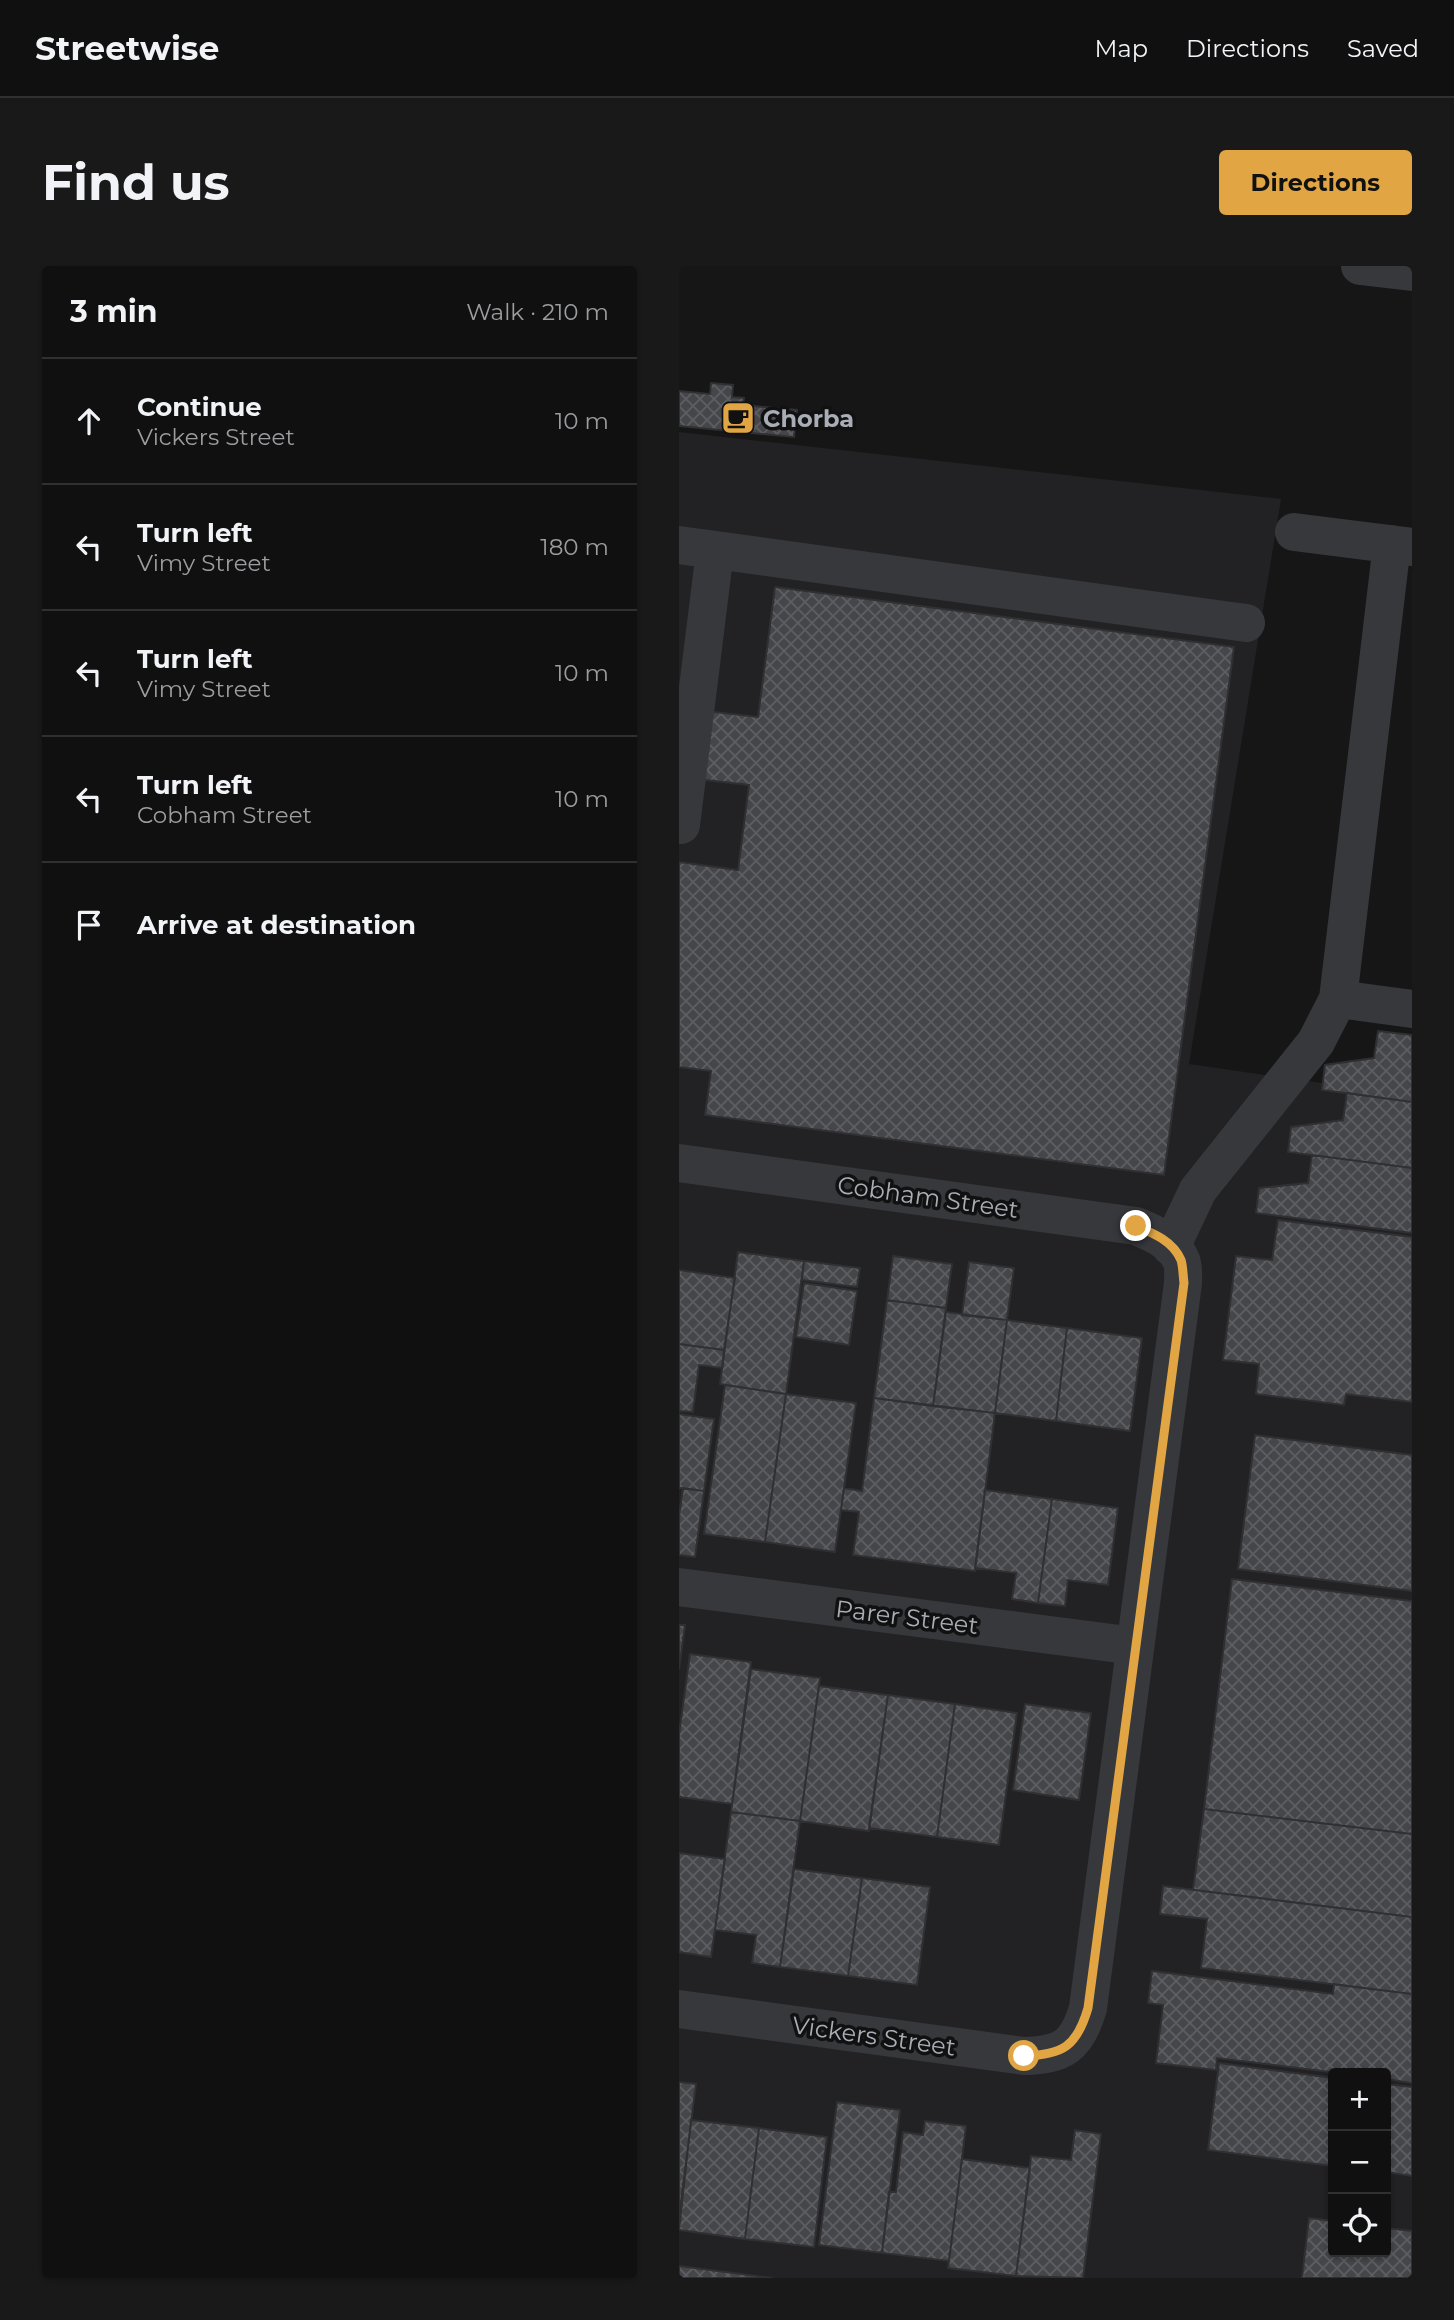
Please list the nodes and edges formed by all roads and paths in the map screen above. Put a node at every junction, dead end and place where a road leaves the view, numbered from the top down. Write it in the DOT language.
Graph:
graph roads {
  1 [pos="1360,266"];
  2 [pos="1412,272"];
  3 [pos="1294,532"];
  4 [pos="1402,546"];
  5 [pos="697,548"];
  6 [pos="1246,623"];
  7 [pos="679,824"];
  8 [pos="1338,999"];
  9 [pos="1412,1009"];
  10 [pos="679,1163"];
  11 [pos="1171,1247"];
  12 [pos="679,1587"];
  13 [pos="1135,1646"];
  14 [pos="679,2009"];
  1 -- 2 [label="street"];
  3 -- 4 [label="street"];
  4 -- 8 [label="street"];
  5 -- 6 [label="street"];
  5 -- 7 [label="street"];
  8 -- 9 [label="street"];
  8 -- 11 [label="street"];
  10 -- 11 [label="street, Cobham Street"];
  11 -- 13 [label="street"];
  12 -- 13 [label="street, Parer Street"];
  13 -- 14 [label="street, Vickers Street"];
}
